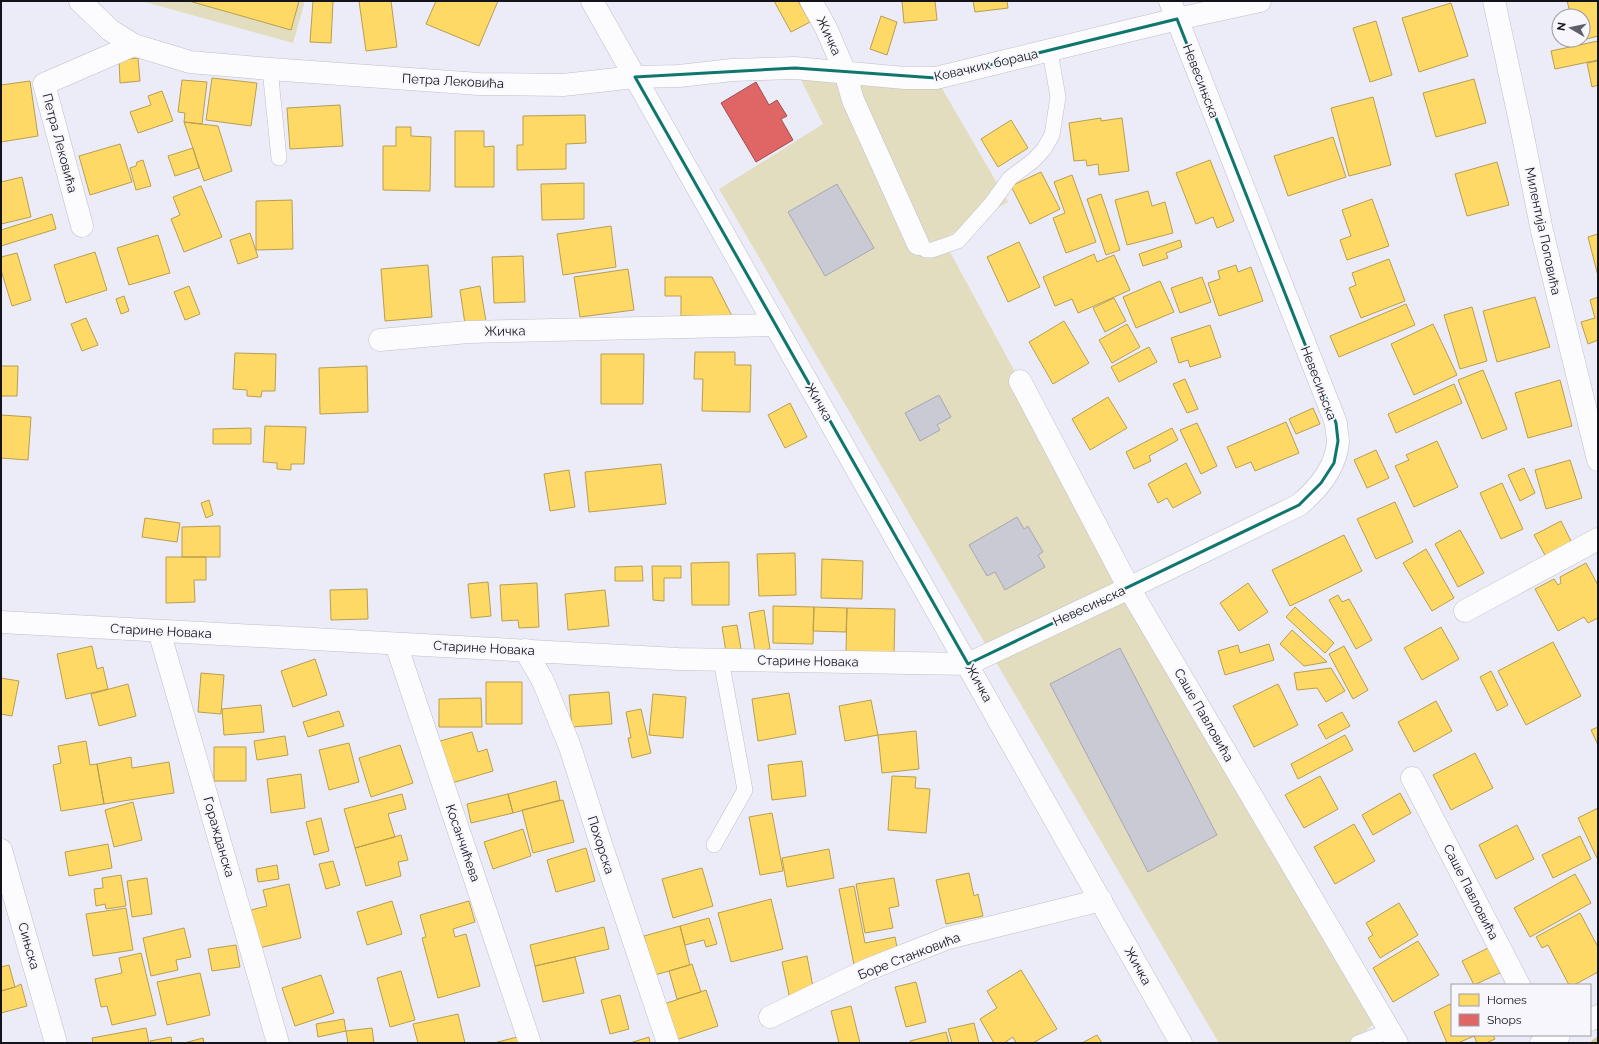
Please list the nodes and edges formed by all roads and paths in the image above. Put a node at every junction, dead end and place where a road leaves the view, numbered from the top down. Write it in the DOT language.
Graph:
graph roads {
  1 [pos="80,1"];
  2 [pos="592,1"];
  3 [pos="811,1"];
  4 [pos="1260,1"];
  5 [pos="1494,1"];
  6 [pos="1173,10"];
  7 [pos="134,45"];
  8 [pos="1050,51"];
  9 [pos="270,69"];
  10 [pos="845,72"];
  11 [pos="635,77"];
  12 [pos="279,158"];
  13 [pos="82,226"];
  14 [pos="918,244"];
  15 [pos="775,325"];
  16 [pos="380,340"];
  17 [pos="1020,381"];
  18 [pos="1598,460"];
  19 [pos="1598,539"];
  20 [pos="1129,588"];
  21 [pos="1466,611"];
  22 [pos="1,622"];
  23 [pos="159,630"];
  24 [pos="396,644"];
  25 [pos="525,650"];
  26 [pos="721,660"];
  27 [pos="968,664"];
  28 [pos="1412,778"];
  29 [pos="714,845"];
  30 [pos="1,850"];
  31 [pos="1101,900"];
  32 [pos="1518,984"];
  33 [pos="770,1017"];
  34 [pos="1393,1037"];
  35 [pos="56,1043"];
  36 [pos="278,1043"];
  37 [pos="530,1043"];
  38 [pos="668,1043"];
  39 [pos="1181,1043"];
  40 [pos="1358,1043"];
  1 -- 7 [label="street, Петра Лековића"];
  2 -- 11 [label="street, Жичка"];
  3 -- 10 [label="street, Жичка"];
  4 -- 6 [label="street, Ковачких бораца"];
  5 -- 18 [label="street, Милентија Поповића"];
  6 -- 8 [label="street, Ковачких бораца"];
  6 -- 20 [label="street, Невесињска"];
  7 -- 9 [label="street, Петра Лековића"];
  7 -- 13 [label="street, Петра Лековића"];
  8 -- 10 [label="street, Ковачких бораца"];
  8 -- 14 [label="lane"];
  9 -- 11 [label="street, Петра Лековића"];
  9 -- 12 [label="lane"];
  10 -- 11 [label="street, Ковачких бораца"];
  10 -- 14 [label="street, Жичка"];
  11 -- 15 [label="street, Жичка"];
  15 -- 16 [label="street, Жичка"];
  15 -- 27 [label="street, Жичка"];
  17 -- 20 [label="street, Саше Павловића"];
  19 -- 21 [label="street"];
  20 -- 27 [label="street, Невесињска"];
  20 -- 34 [label="street, Саше Павловића"];
  22 -- 23 [label="street, Старине Новака"];
  23 -- 24 [label="street, Старине Новака"];
  23 -- 36 [label="street, Горажданска"];
  24 -- 25 [label="street, Старине Новака"];
  24 -- 37 [label="street, Косанчићева"];
  25 -- 26 [label="street, Старине Новака"];
  25 -- 38 [label="street, Похорска"];
  26 -- 27 [label="street, Старине Новака"];
  26 -- 29 [label="lane"];
  27 -- 31 [label="street, Жичка"];
  28 -- 32 [label="street, Саше Павловића"];
  30 -- 35 [label="street, Сињска"];
  31 -- 33 [label="street, Боре Станковића"];
  31 -- 39 [label="street, Жичка"];
  34 -- 40 [label="lane"];
}
